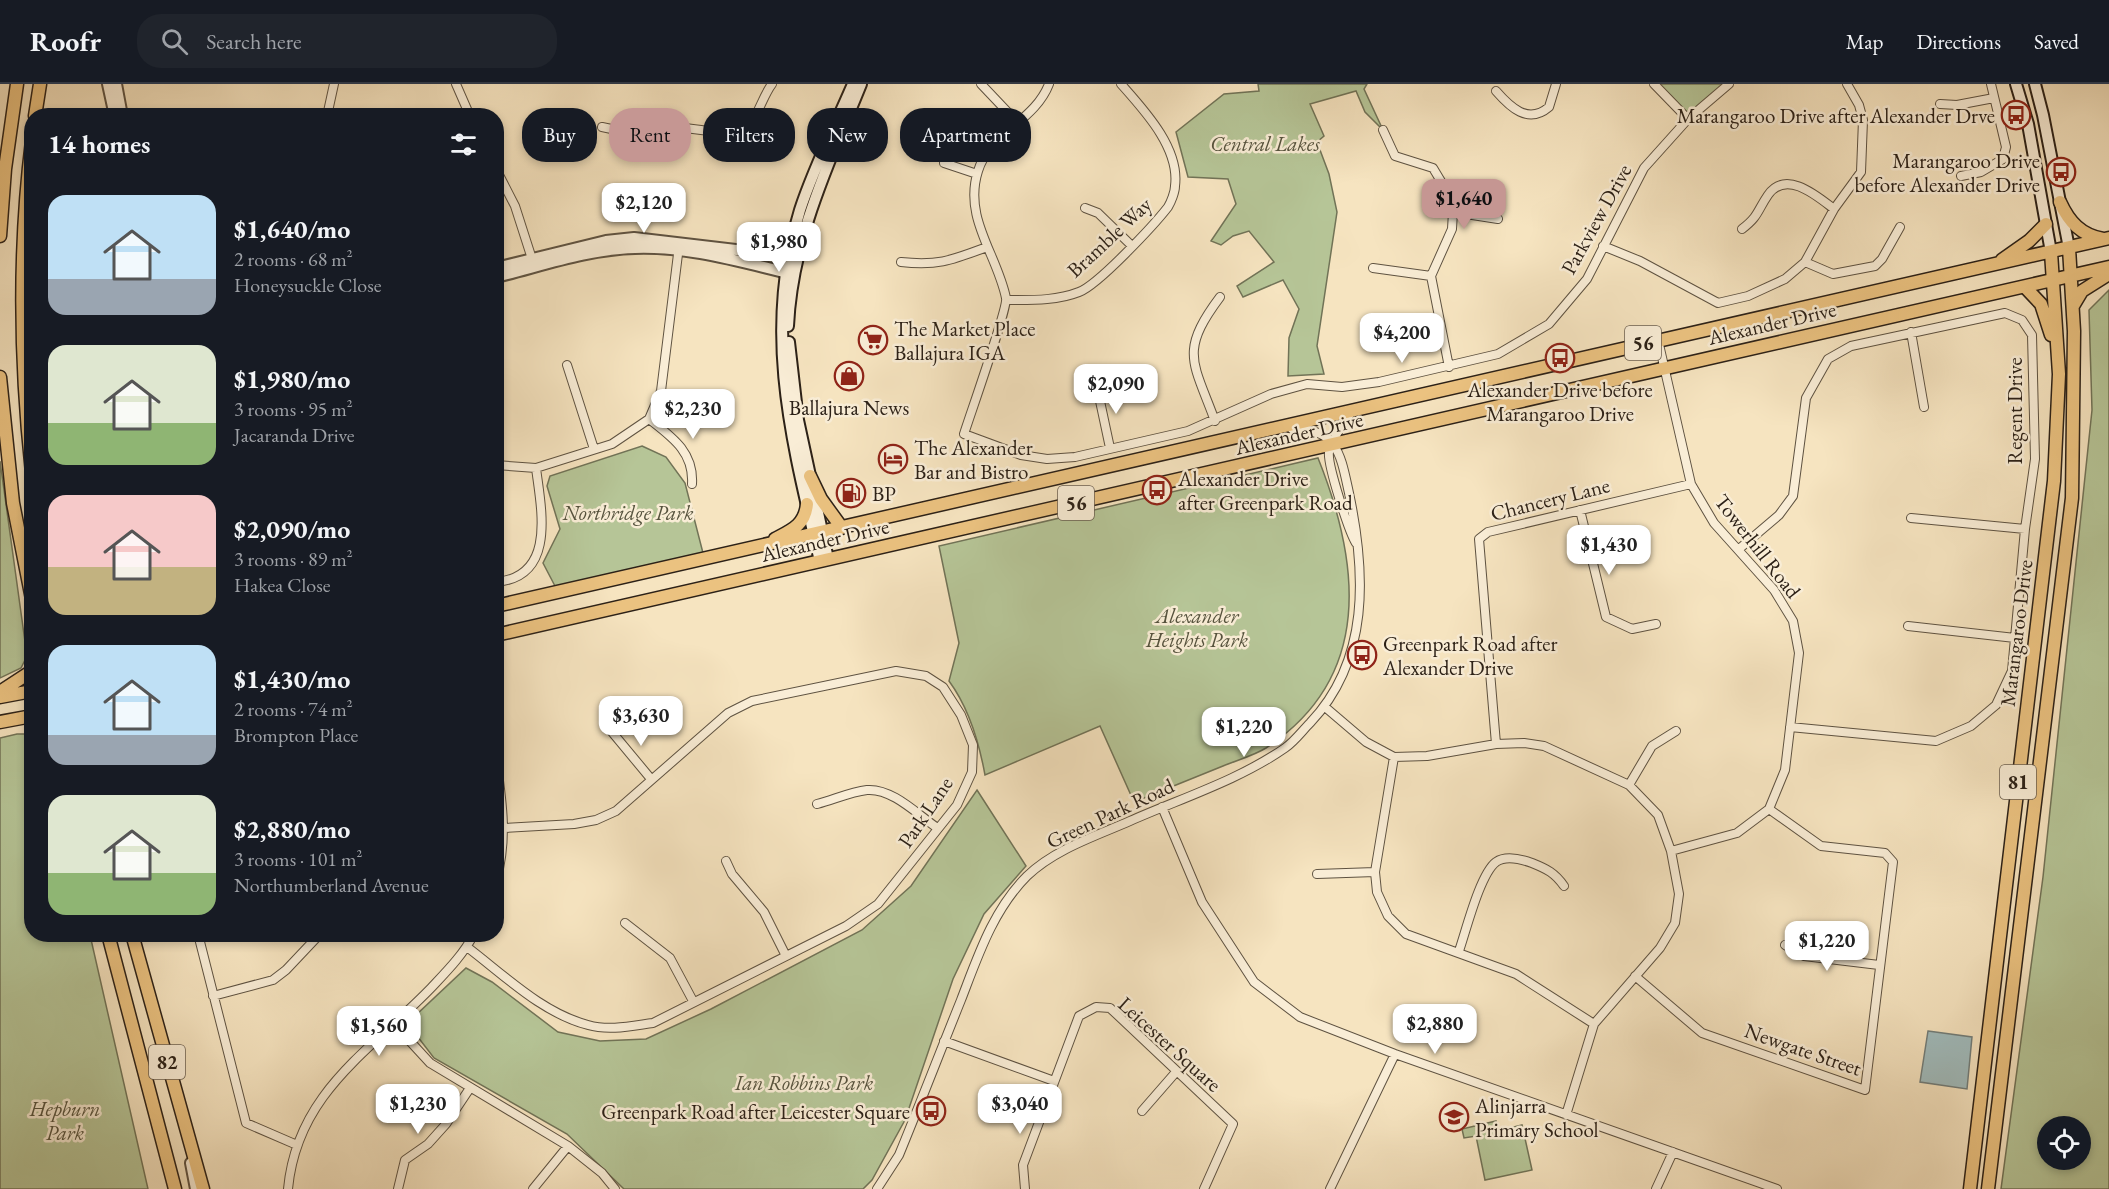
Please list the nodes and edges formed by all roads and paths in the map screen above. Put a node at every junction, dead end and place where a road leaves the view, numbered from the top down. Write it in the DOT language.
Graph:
graph roads {
  1 [pos="17,84"];
  2 [pos="40,84"];
  3 [pos="108,84"];
  4 [pos="116,84"];
  5 [pos="334,84"];
  6 [pos="456,84"];
  7 [pos="772,84"];
  8 [pos="853,84"];
  9 [pos="861,84"];
  10 [pos="981,84"];
  11 [pos="1049,84"];
  12 [pos="1121,84"];
  13 [pos="1556,84"];
  14 [pos="1654,84"];
  15 [pos="1729,84"];
  16 [pos="1848,84"];
  17 [pos="1991,84"];
  18 [pos="2016,84"];
  19 [pos="2035,84"];
  20 [pos="1496,91"];
  21 [pos="1994,98"];
  22 [pos="1940,104"];
  23 [pos="36,108"];
  24 [pos="113,108"];
  25 [pos="120,108"];
  26 [pos="329,108"];
  27 [pos="466,108"];
  28 [pos="1003,108"];
  29 [pos="1031,111"];
  30 [pos="1688,119"];
  31 [pos="602,127"];
  32 [pos="1383,130"];
  33 [pos="983,162"];
  34 [pos="944,163"];
  35 [pos="977,174"];
  36 [pos="1961,176"];
  37 [pos="504,185"];
  38 [pos="2060,202"];
  39 [pos="1085,208"];
  40 [pos="1834,209"];
  41 [pos="24,212"];
  42 [pos="1453,212"];
  43 [pos="1498,219"];
  44 [pos="2046,224"];
  45 [pos="1900,227"];
  46 [pos="1742,229"];
  47 [pos="0,236"];
  48 [pos="2107,239"];
  49 [pos="679,246"];
  50 [pos="1132,246"];
  51 [pos="1603,246"];
  52 [pos="987,247"];
  53 [pos="2069,248"];
  54 [pos="2051,252"];
  55 [pos="793,256"];
  56 [pos="901,262"];
  57 [pos="1805,262"];
  58 [pos="533,264"];
  59 [pos="1996,264"];
  60 [pos="504,267"];
  61 [pos="2109,267"];
  62 [pos="1373,268"];
  63 [pos="789,273"];
  64 [pos="504,274"];
  65 [pos="2109,274"];
  66 [pos="1431,276"];
  67 [pos="2069,276"];
  68 [pos="2052,281"];
  69 [pos="2025,287"];
  70 [pos="1220,297"];
  71 [pos="1007,300"];
  72 [pos="2072,307"];
  73 [pos="1911,332"];
  74 [pos="1658,340"];
  75 [pos="567,365"];
  76 [pos="1449,367"];
  77 [pos="1664,368"];
  78 [pos="2059,374"];
  79 [pos="0,377"];
  80 [pos="1097,387"];
  81 [pos="24,394"];
  82 [pos="1924,408"];
  83 [pos="1353,409"];
  84 [pos="649,420"];
  85 [pos="1215,421"];
  86 [pos="1270,428"];
  87 [pos="1333,445"];
  88 [pos="1110,448"];
  89 [pos="594,449"];
  90 [pos="504,466"];
  91 [pos="536,468"];
  92 [pos="810,476"];
  93 [pos="692,484"];
  94 [pos="1691,484"];
  95 [pos="807,504"];
  96 [pos="1580,510"];
  97 [pos="1911,518"];
  98 [pos="842,528"];
  99 [pos="2025,529"];
  100 [pos="818,534"];
  101 [pos="761,547"];
  102 [pos="1739,549"];
  103 [pos="24,559"];
  104 [pos="824,560"];
  105 [pos="504,579"];
  106 [pos="504,604"];
  107 [pos="1656,624"];
  108 [pos="1908,626"];
  109 [pos="504,633"];
  110 [pos="2014,638"];
  111 [pos="2052,674"];
  112 [pos="24,676"];
  113 [pos="0,692"];
  114 [pos="24,692"];
  115 [pos="0,697"];
  116 [pos="1325,707"];
  117 [pos="24,719"];
  118 [pos="0,722"];
  119 [pos="1790,727"];
  120 [pos="1676,731"];
  121 [pos="612,732"];
  122 [pos="2022,742"];
  123 [pos="1496,744"];
  124 [pos="1394,757"];
  125 [pos="651,779"];
  126 [pos="1629,784"];
  127 [pos="817,804"];
  128 [pos="1162,807"];
  129 [pos="1769,809"];
  130 [pos="504,814"];
  131 [pos="936,827"];
  132 [pos="506,828"];
  133 [pos="504,846"];
  134 [pos="1671,851"];
  135 [pos="726,861"];
  136 [pos="1375,872"];
  137 [pos="1317,874"];
  138 [pos="1564,886"];
  139 [pos="625,923"];
  140 [pos="110,942"];
  141 [pos="134,942"];
  142 [pos="200,942"];
  143 [pos="312,942"];
  144 [pos="469,942"];
  145 [pos="1785,945"];
  146 [pos="466,947"];
  147 [pos="1459,951"];
  148 [pos="786,956"];
  149 [pos="1879,965"];
  150 [pos="1635,976"];
  151 [pos="213,996"];
  152 [pos="693,1001"];
  153 [pos="1594,1024"];
  154 [pos="395,1025"];
  155 [pos="944,1041"];
  156 [pos="1395,1054"];
  157 [pos="1176,1072"];
  158 [pos="1053,1081"];
  159 [pos="470,1088"];
  160 [pos="1142,1111"];
  161 [pos="1566,1115"];
  162 [pos="297,1146"];
  163 [pos="568,1146"];
  164 [pos="1673,1152"];
  165 [pos="194,1154"];
  166 [pos="879,1186"];
  167 [pos="175,1189"];
  168 [pos="196,1189"];
  169 [pos="203,1189"];
  170 [pos="288,1189"];
  171 [pos="398,1189"];
  172 [pos="533,1189"];
  173 [pos="615,1189"];
  174 [pos="890,1189"];
  175 [pos="1025,1189"];
  176 [pos="1204,1189"];
  177 [pos="1330,1189"];
  178 [pos="1656,1189"];
  179 [pos="1777,1189"];
  180 [pos="1970,1189"];
  181 [pos="1988,1189"];
  1 -- 47 [label="main road"];
  2 -- 23 [label="main road"];
  3 -- 24 [label="main road"];
  4 -- 25 [label="main road"];
  5 -- 26 [label="street"];
  6 -- 27 [label="street"];
  7 -- 31 [label="street"];
  8 -- 55 [label="main road"];
  9 -- 55 [label="main road"];
  10 -- 28 [label="street"];
  11 -- 29 [label="street"];
  12 -- 50 [label="street, Bramble Way"];
  13 -- 20 [label="street"];
  14 -- 30 [label="street"];
  15 -- 30 [label="street, Parkview Drive"];
  16 -- 40 [label="street"];
  17 -- 21 [label="street"];
  18 -- 44 [label="main road, Marangaroo Drive"];
  19 -- 38 [label="main road, Marangaroo Drive"];
  21 -- 22 [label="street"];
  21 -- 36 [label="street"];
  30 -- 51 [label="street, Parkview Drive"];
  32 -- 42 [label="street"];
  33 -- 35 [label="street"];
  34 -- 35 [label="street"];
  35 -- 52 [label="street"];
  37 -- 58 [label="street"];
  38 -- 48 [label="main road"];
  38 -- 53 [label="main road, Marangaroo Drive"];
  39 -- 50 [label="street"];
  40 -- 46 [label="street"];
  40 -- 57 [label="street"];
  41 -- 81 [label="main road"];
  42 -- 43 [label="street"];
  42 -- 66 [label="street"];
  44 -- 54 [label="main road, Marangaroo Drive"];
  44 -- 59 [label="main road"];
  45 -- 57 [label="street"];
  48 -- 53 [label="main road, Alexander Drive / 56"];
  49 -- 55 [label="main road"];
  49 -- 58 [label="main road"];
  49 -- 63 [label="main road"];
  49 -- 84 [label="street"];
  50 -- 71 [label="street, Bramble Way"];
  51 -- 57 [label="street"];
  51 -- 76 [label="street, Parkview Drive"];
  52 -- 56 [label="street"];
  52 -- 71 [label="street"];
  53 -- 54 [label="main road, Alexander Drive / 56"];
  53 -- 67 [label="main road, Marangaroo Drive / 81"];
  54 -- 59 [label="main road, Alexander Drive / 56"];
  54 -- 68 [label="main road, Marangaroo Drive / 81"];
  55 -- 63 [label="main road"];
  58 -- 60 [label="main road"];
  58 -- 64 [label="main road"];
  59 -- 74 [label="main road, Alexander Drive / 56"];
  61 -- 67 [label="main road, Alexander Drive / 56"];
  62 -- 66 [label="street"];
  63 -- 92 [label="main road"];
  63 -- 95 [label="main road"];
  65 -- 72 [label="main road"];
  66 -- 76 [label="street"];
  67 -- 68 [label="main road, Alexander Drive / 56"];
  67 -- 72 [label="main road, Marangaroo Drive / 81"];
  68 -- 69 [label="main road, Alexander Drive / 56"];
  68 -- 78 [label="main road, Marangaroo Drive / 81"];
  69 -- 77 [label="main road, Alexander Drive / 56"];
  69 -- 78 [label="main road"];
  70 -- 85 [label="street"];
  71 -- 88 [label="street, Parkview Drive"];
  72 -- 111 [label="main road, Marangaroo Drive / 81"];
  73 -- 82 [label="street"];
  73 -- 99 [label="street, Regent Drive"];
  73 -- 102 [label="street, Regent Drive"];
  74 -- 77 [label="street, Towerhill Road"];
  74 -- 83 [label="main road, Alexander Drive / 56"];
  75 -- 89 [label="street"];
  76 -- 85 [label="street, Parkview Drive"];
  77 -- 87 [label="main road, Alexander Drive / 56"];
  77 -- 94 [label="street, Towerhill Road"];
  78 -- 122 [label="main road, Marangaroo Drive / 81"];
  79 -- 103 [label="main road"];
  80 -- 88 [label="street"];
  83 -- 86 [label="main road, Alexander Drive / 56"];
  83 -- 87 [label="street"];
  84 -- 89 [label="street"];
  84 -- 93 [label="street"];
  85 -- 88 [label="street, Parkview Drive"];
  86 -- 87 [label="street"];
  86 -- 98 [label="main road, Alexander Drive / 56"];
  87 -- 104 [label="main road, Alexander Drive / 56"];
  87 -- 116 [label="street, Green Park Road"];
  89 -- 91 [label="street"];
  90 -- 91 [label="street"];
  91 -- 105 [label="street"];
  92 -- 98 [label="main road"];
  92 -- 100 [label="main road"];
  94 -- 96 [label="street, Chancery Lane"];
  94 -- 102 [label="street, Towerhill Road"];
  95 -- 100 [label="main road"];
  95 -- 101 [label="main road"];
  96 -- 107 [label="street"];
  96 -- 123 [label="street, Chancery Lane"];
  97 -- 99 [label="street"];
  98 -- 100 [label="main road, Alexander Drive / 56"];
  99 -- 110 [label="street, Regent Drive"];
  100 -- 101 [label="main road, Alexander Drive / 56"];
  100 -- 104 [label="main road"];
  101 -- 106 [label="main road, Alexander Drive / 56"];
  102 -- 119 [label="street, Towerhill Road"];
  104 -- 109 [label="main road, Alexander Drive / 56"];
  108 -- 110 [label="street"];
  110 -- 119 [label="street, Regent Drive"];
  111 -- 122 [label="main road"];
  111 -- 181 [label="main road, Marangaroo Drive / 81"];
  112 -- 113 [label="main road"];
  114 -- 115 [label="main road"];
  116 -- 124 [label="street"];
  116 -- 128 [label="street, Green Park Road"];
  117 -- 118 [label="main road"];
  119 -- 129 [label="street, Towerhill Road"];
  120 -- 126 [label="street"];
  121 -- 125 [label="street"];
  122 -- 180 [label="main road, Marangaroo Drive / 81"];
  123 -- 124 [label="street"];
  123 -- 126 [label="street"];
  124 -- 136 [label="street"];
  125 -- 131 [label="street, Park Lane"];
  125 -- 132 [label="street, Park Lane"];
  126 -- 134 [label="street"];
  127 -- 131 [label="street"];
  128 -- 155 [label="street, Green Park Road"];
  128 -- 156 [label="street"];
  129 -- 134 [label="street"];
  129 -- 149 [label="street, Newgate Street"];
  130 -- 132 [label="street"];
  131 -- 148 [label="street, Park Lane"];
  132 -- 133 [label="street"];
  134 -- 150 [label="street"];
  135 -- 148 [label="street"];
  136 -- 137 [label="street"];
  136 -- 147 [label="street"];
  138 -- 147 [label="street"];
  139 -- 152 [label="street"];
  140 -- 167 [label="main road, 82"];
  141 -- 165 [label="main road, 82"];
  142 -- 151 [label="street"];
  143 -- 151 [label="street"];
  144 -- 146 [label="street"];
  145 -- 149 [label="street"];
  146 -- 152 [label="street, Park Lane"];
  146 -- 154 [label="street"];
  147 -- 153 [label="street"];
  148 -- 152 [label="street, Park Lane"];
  149 -- 150 [label="street, Newgate Street"];
  150 -- 153 [label="street"];
  151 -- 162 [label="street"];
  153 -- 161 [label="street"];
  154 -- 159 [label="street"];
  154 -- 162 [label="street"];
  155 -- 158 [label="street"];
  155 -- 166 [label="street, Green Park Road"];
  156 -- 161 [label="street"];
  156 -- 177 [label="street"];
  157 -- 158 [label="street, Leicester Square"];
  157 -- 160 [label="street"];
  157 -- 176 [label="street, Leicester Square"];
  158 -- 175 [label="street, Leicester Square"];
  159 -- 163 [label="street"];
  159 -- 171 [label="street"];
  161 -- 164 [label="street"];
  162 -- 170 [label="street"];
  163 -- 172 [label="street"];
  163 -- 173 [label="street"];
  164 -- 178 [label="street"];
  164 -- 179 [label="street"];
  165 -- 168 [label="main road"];
  165 -- 169 [label="main road, 82"];
  166 -- 174 [label="street"];
}
